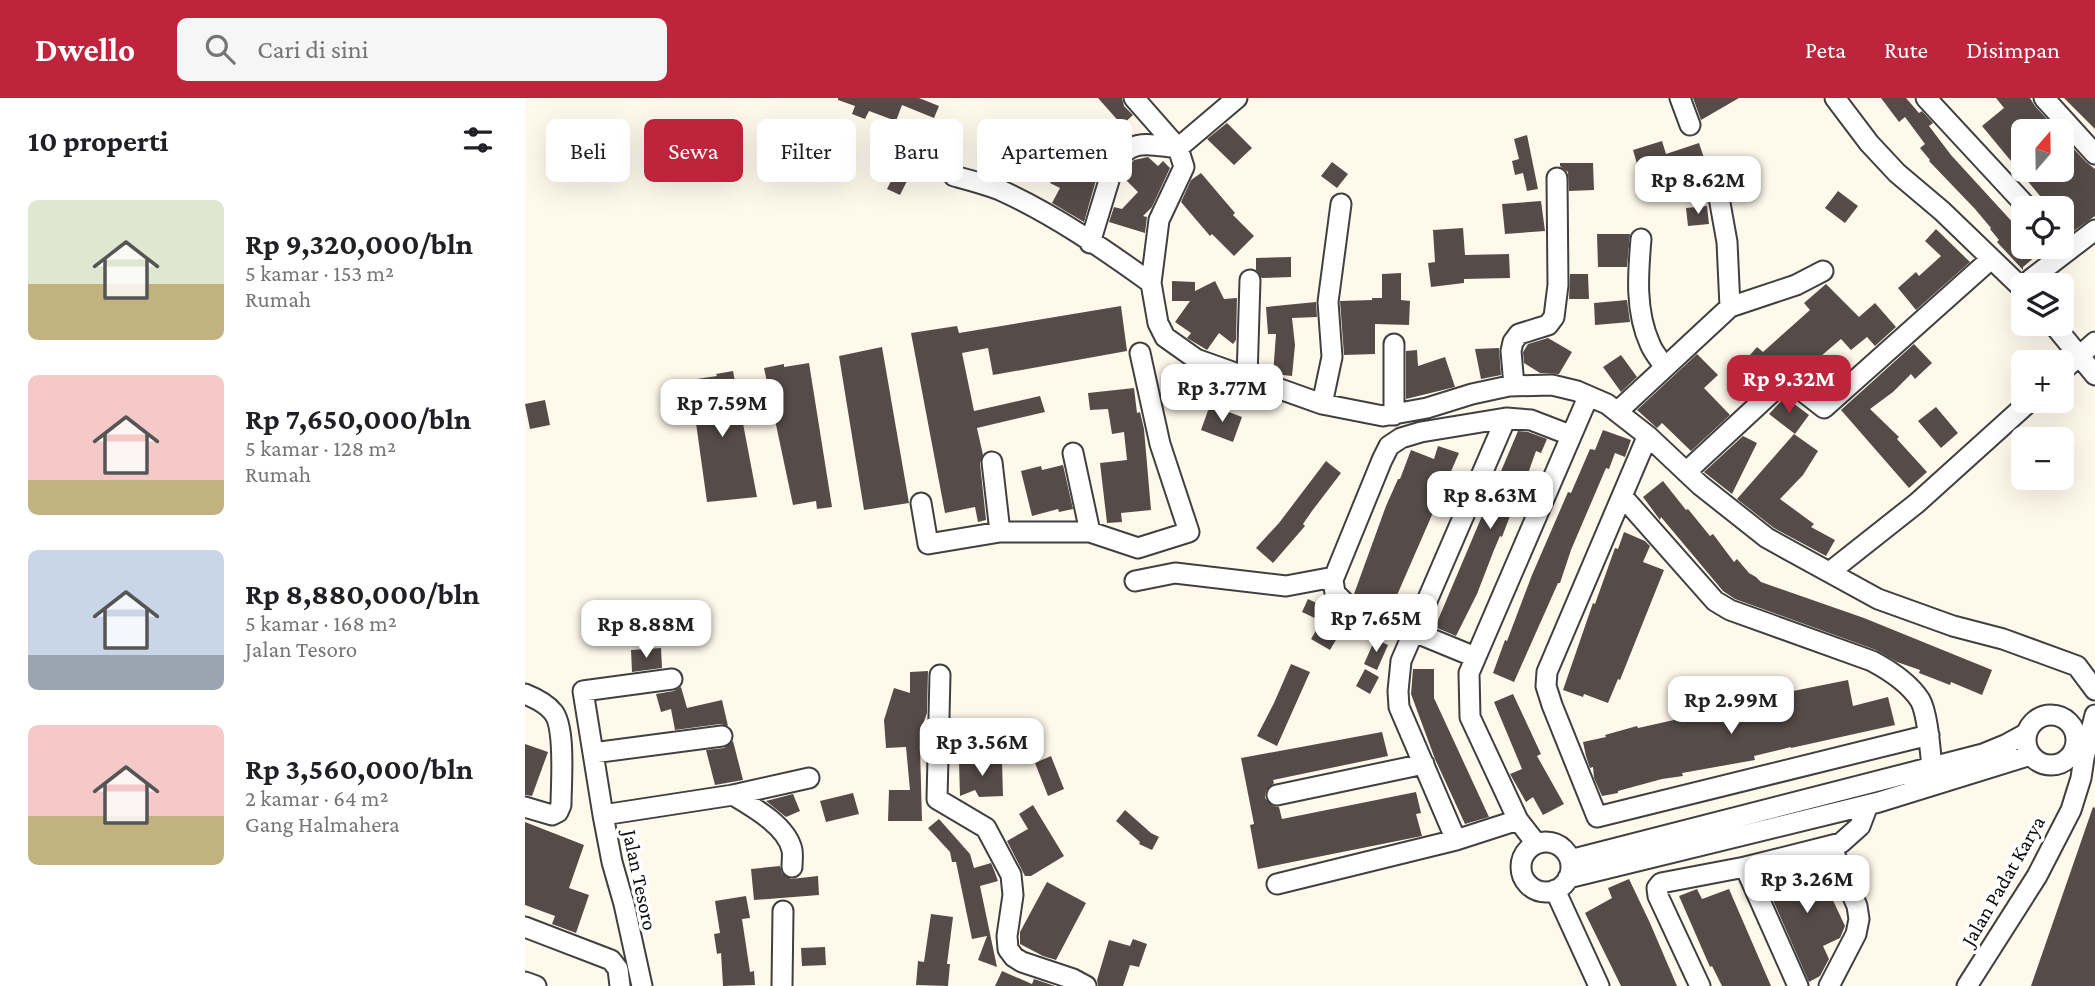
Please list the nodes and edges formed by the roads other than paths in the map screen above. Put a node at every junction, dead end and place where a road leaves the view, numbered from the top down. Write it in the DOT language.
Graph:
graph roads {
  1 [pos="1134,98"];
  2 [pos="1237,98"];
  3 [pos="1680,98"];
  4 [pos="1835,98"];
  5 [pos="1926,98"];
  6 [pos="2044,98"];
  7 [pos="1690,125"];
  8 [pos="1178,148"];
  9 [pos="2095,154"];
  10 [pos="1557,178"];
  11 [pos="963,179"];
  12 [pos="1718,192"];
  13 [pos="2017,196"];
  14 [pos="1341,204"];
  15 [pos="2095,230"];
  16 [pos="1641,239"];
  17 [pos="2074,242"];
  18 [pos="1090,243"];
  19 [pos="1991,259"];
  20 [pos="2053,259"];
  21 [pos="1823,271"];
  22 [pos="2011,273"];
  23 [pos="2038,273"];
  24 [pos="1250,280"];
  25 [pos="1151,283"];
  26 [pos="1730,307"];
  27 [pos="2063,336"];
  28 [pos="2095,342"];
  29 [pos="1394,344"];
  30 [pos="1140,353"];
  31 [pos="2079,356"];
  32 [pos="2074,360"];
  33 [pos="1665,367"];
  34 [pos="2095,375"];
  35 [pos="1247,378"];
  36 [pos="1514,386"];
  37 [pos="1322,404"];
  38 [pos="1585,404"];
  39 [pos="1617,412"];
  40 [pos="2017,413"];
  41 [pos="1394,415"];
  42 [pos="1506,418"];
  43 [pos="1570,435"];
  44 [pos="1646,442"];
  45 [pos="1073,453"];
  46 [pos="992,461"];
  47 [pos="1686,472"];
  48 [pos="1623,497"];
  49 [pos="921,503"];
  50 [pos="1000,532"];
  51 [pos="1090,532"];
  52 [pos="1831,571"];
  53 [pos="1334,577"];
  54 [pos="1135,581"];
  55 [pos="1414,633"];
  56 [pos="1475,657"];
  57 [pos="940,675"];
  58 [pos="671,679"];
  59 [pos="2095,690"];
  60 [pos="525,694"];
  61 [pos="2094,718"];
  62 [pos="2069,723"];
  63 [pos="2027,733"];
  64 [pos="1929,735"];
  65 [pos="722,736"];
  66 [pos="593,753"];
  67 [pos="2031,755"];
  68 [pos="2075,758"];
  69 [pos="1424,764"];
  70 [pos="1932,767"];
  71 [pos="809,778"];
  72 [pos="733,795"];
  73 [pos="1277,795"];
  74 [pos="1868,805"];
  75 [pos="525,807"];
  76 [pos="603,815"];
  77 [pos="1518,820"];
  78 [pos="1456,840"];
  79 [pos="1536,843"];
  80 [pos="1831,846"];
  81 [pos="792,867"];
  82 [pos="1745,867"];
  83 [pos="1564,876"];
  84 [pos="1277,884"];
  85 [pos="783,911"];
  86 [pos="525,927"];
  87 [pos="525,982"];
  88 [pos="536,986"];
  89 [pos="620,986"];
  90 [pos="642,986"];
  91 [pos="782,986"];
  92 [pos="1086,986"];
  93 [pos="1598,986"];
  94 [pos="1700,986"];
  95 [pos="1798,986"];
  96 [pos="1829,986"];
  97 [pos="1967,986"];
  1 -- 8 [label="street"];
  2 -- 8 [label="street"];
  3 -- 7 [label="street"];
  4 -- 19 [label="street"];
  5 -- 13 [label="street"];
  6 -- 9 [label="street"];
  8 -- 18 [label="street"];
  8 -- 25 [label="street"];
  10 -- 36 [label="street"];
  11 -- 18 [label="street"];
  12 -- 26 [label="street"];
  14 -- 37 [label="street"];
  15 -- 17 [label="street"];
  16 -- 33 [label="street"];
  18 -- 25 [label="street"];
  19 -- 22 [label="street"];
  19 -- 47 [label="street"];
  20 -- 23 [label="street"];
  21 -- 26 [label="street"];
  24 -- 35 [label="street"];
  25 -- 35 [label="street"];
  26 -- 33 [label="street"];
  27 -- 31 [label="street"];
  28 -- 31 [label="street"];
  29 -- 41 [label="street"];
  30 -- 51 [label="street"];
  31 -- 32 [label="street"];
  31 -- 34 [label="street"];
  33 -- 39 [label="street"];
  35 -- 37 [label="street"];
  36 -- 39 [label="street"];
  36 -- 41 [label="street"];
  37 -- 41 [label="street"];
  38 -- 43 [label="street"];
  39 -- 47 [label="street"];
  40 -- 52 [label="street"];
  42 -- 43 [label="street"];
  42 -- 53 [label="street"];
  42 -- 55 [label="street"];
  43 -- 56 [label="street"];
  44 -- 48 [label="street"];
  45 -- 51 [label="street"];
  46 -- 50 [label="street"];
  47 -- 52 [label="street"];
  48 -- 64 [label="street"];
  48 -- 64 [label="street"];
  49 -- 50 [label="street"];
  50 -- 51 [label="street"];
  52 -- 59 [label="street"];
  53 -- 54 [label="street"];
  53 -- 55 [label="street"];
  55 -- 56 [label="street"];
  55 -- 69 [label="street"];
  56 -- 77 [label="street"];
  57 -- 92 [label="street"];
  58 -- 66 [label="street"];
  60 -- 75 [label="street"];
  61 -- 62 [label="street"];
  61 -- 68 [label="street, Jalan Padat Karya"];
  62 -- 63 [label="street"];
  62 -- 68 [label="street"];
  63 -- 67 [label="street"];
  63 -- 70 [label="street"];
  64 -- 70 [label="street"];
  65 -- 66 [label="street"];
  66 -- 76 [label="street"];
  67 -- 68 [label="street"];
  67 -- 74 [label="street"];
  68 -- 97 [label="street, Jalan Padat Karya"];
  69 -- 73 [label="street"];
  69 -- 78 [label="street"];
  70 -- 83 [label="street"];
  71 -- 72 [label="street, Jalan Tesoro"];
  72 -- 76 [label="street, Jalan Tesoro"];
  72 -- 81 [label="street"];
  74 -- 80 [label="street"];
  74 -- 83 [label="street"];
  76 -- 90 [label="street, Jalan Tesoro"];
  77 -- 78 [label="street"];
  77 -- 79 [label="street"];
  78 -- 84 [label="street"];
  79 -- 83 [label="street"];
  79 -- 83 [label="street"];
  80 -- 82 [label="street"];
  80 -- 96 [label="street"];
  82 -- 94 [label="street"];
  82 -- 95 [label="street"];
  83 -- 93 [label="street"];
  85 -- 91 [label="street"];
  86 -- 89 [label="street"];
  87 -- 88 [label="street"];
}
